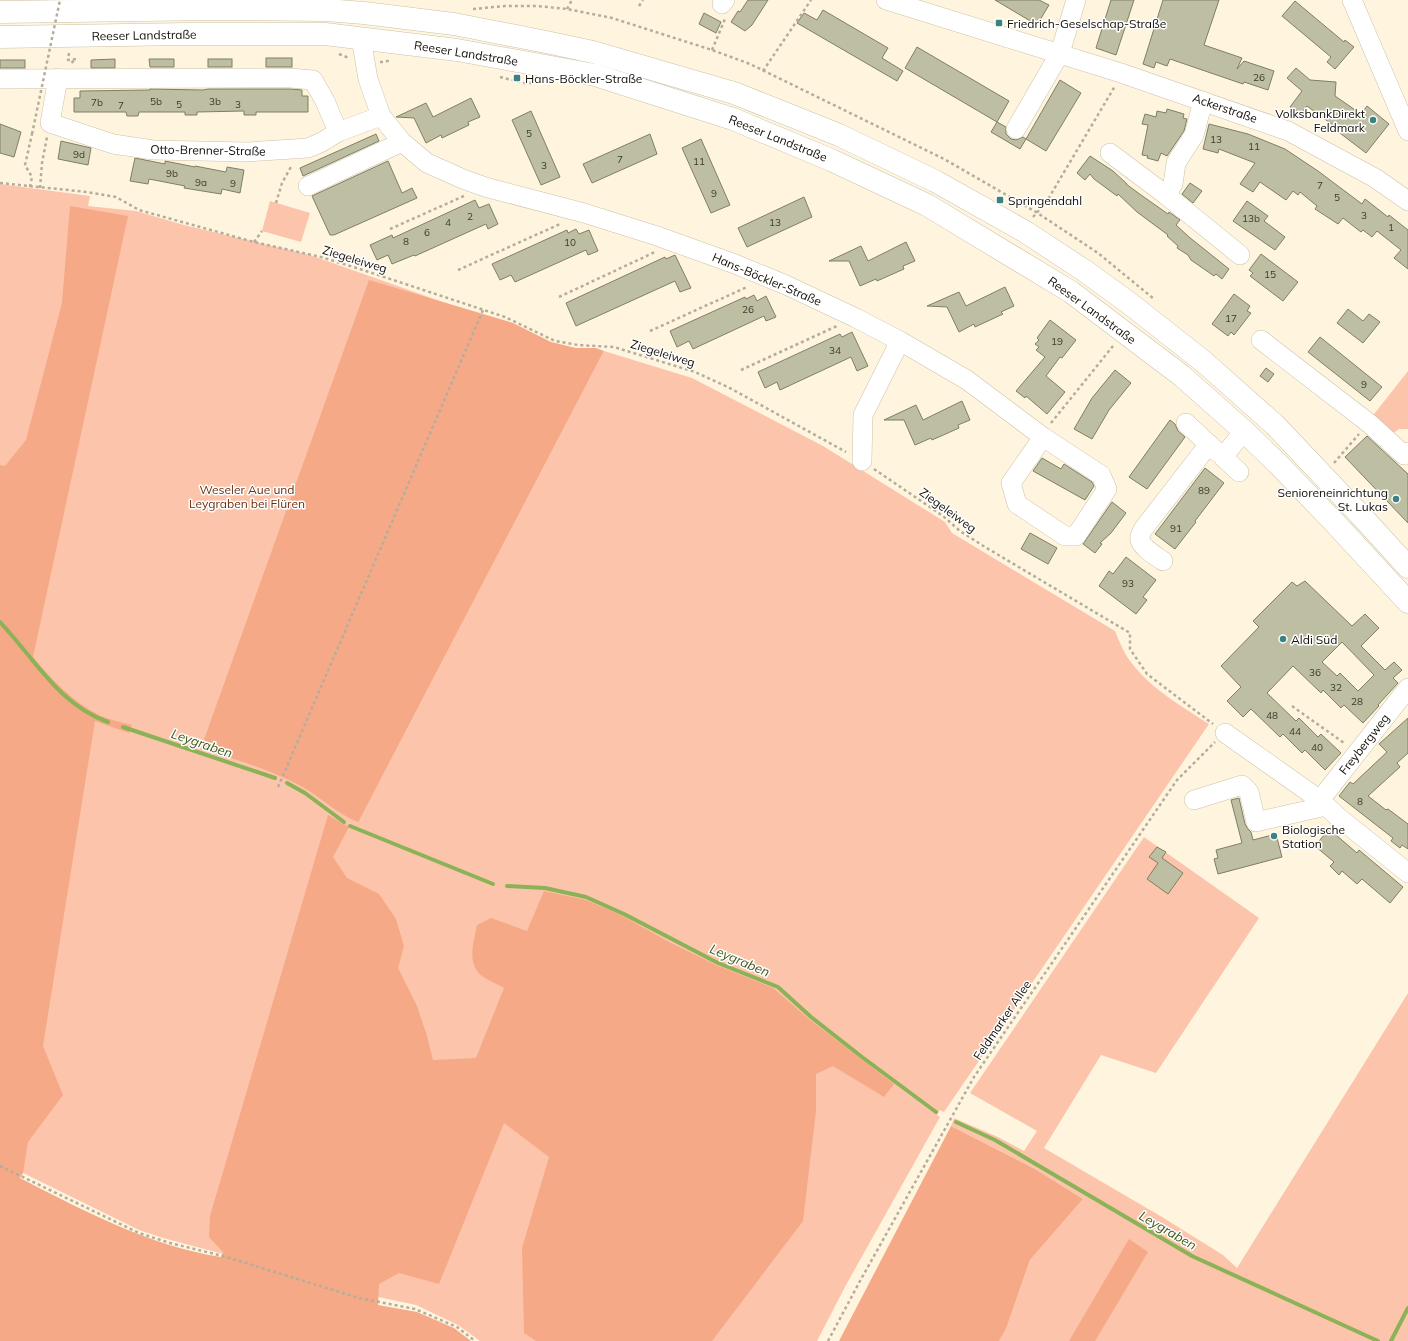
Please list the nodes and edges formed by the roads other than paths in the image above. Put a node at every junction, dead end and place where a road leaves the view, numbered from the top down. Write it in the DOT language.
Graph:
graph roads {
  1 [pos="1076,0"];
  2 [pos="1352,0"];
  3 [pos="892,1"];
  4 [pos="365,6"];
  5 [pos="0,12"];
  6 [pos="0,37"];
  7 [pos="361,38"];
  8 [pos="1060,54"];
  9 [pos="58,78"];
  10 [pos="0,79"];
  11 [pos="1203,101"];
  12 [pos="381,116"];
  13 [pos="1016,129"];
  14 [pos="1408,131"];
  15 [pos="338,132"];
  16 [pos="402,142"];
  17 [pos="1110,153"];
  18 [pos="308,186"];
  19 [pos="1406,194"];
  20 [pos="1166,195"];
  21 [pos="1240,255"];
  22 [pos="1261,340"];
  23 [pos="900,341"];
  24 [pos="1186,423"];
  25 [pos="1244,431"];
  26 [pos="1037,432"];
  27 [pos="1208,444"];
  28 [pos="1406,454"];
  29 [pos="1223,457"];
  30 [pos="862,461"];
  31 [pos="1239,472"];
  32 [pos="1163,561"];
  33 [pos="1408,567"];
  34 [pos="1408,602"];
  35 [pos="1408,688"];
  36 [pos="1225,733"];
  37 [pos="1194,800"];
  38 [pos="1323,803"];
  39 [pos="1408,873"];
  1 -- 8 [label="street"];
  2 -- 14 [label="street"];
  3 -- 8 [label="street, Ackerstraße"];
  4 -- 5 [label="main road, Reeser Landstraße"];
  4 -- 7 [label="main road"];
  4 -- 33 [label="main road, Reeser Landstraße"];
  6 -- 7 [label="main road, Reeser Landstraße"];
  7 -- 12 [label="street, Hans-Böckler-Straße"];
  7 -- 25 [label="main road, Reeser Landstraße"];
  8 -- 11 [label="street, Ackerstraße"];
  8 -- 13 [label="street"];
  9 -- 10 [label="street"];
  9 -- 15 [label="street"];
  9 -- 15 [label="street, Otto-Brenner-Straße"];
  11 -- 19 [label="street, Ackerstraße"];
  11 -- 20 [label="street"];
  12 -- 15 [label="street, Otto-Brenner-Straße"];
  12 -- 16 [label="street, Hans-Böckler-Straße"];
  16 -- 18 [label="street"];
  16 -- 23 [label="street, Hans-Böckler-Straße"];
  17 -- 20 [label="street"];
  20 -- 21 [label="street"];
  22 -- 28 [label="street"];
  23 -- 26 [label="street, Hans-Böckler-Straße"];
  23 -- 30 [label="street"];
  24 -- 27 [label="street"];
  25 -- 29 [label="street"];
  25 -- 34 [label="main road, Reeser Landstraße"];
  26 -- 26 [label="street, Hans-Böckler-Straße"];
  27 -- 29 [label="street"];
  27 -- 32 [label="street"];
  29 -- 31 [label="street"];
  35 -- 38 [label="street, Freybergweg"];
  36 -- 38 [label="street"];
  37 -- 38 [label="street"];
  38 -- 39 [label="street"];
}
